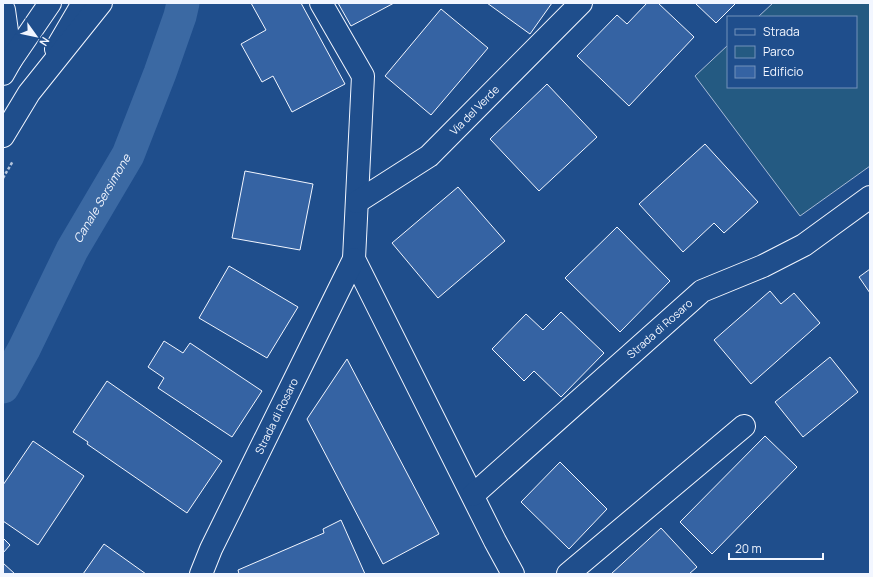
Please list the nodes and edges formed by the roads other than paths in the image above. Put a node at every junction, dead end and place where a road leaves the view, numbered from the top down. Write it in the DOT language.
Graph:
graph roads {
  1 [pos="50,3"];
  2 [pos="83,3"];
  3 [pos="101,3"];
  4 [pos="321,3"];
  5 [pos="581,3"];
  6 [pos="3,8"];
  7 [pos="7,67"];
  8 [pos="29,93"];
  9 [pos="3,136"];
  10 [pos="870,197"];
  11 [pos="357,202"];
  12 [pos="354,259"];
  13 [pos="744,426"];
  14 [pos="473,495"];
  15 [pos="201,574"];
  16 [pos="513,574"];
  17 [pos="568,574"];
  1 -- 7 [label="street"];
  2 -- 8 [label="street"];
  3 -- 8 [label="street"];
  4 -- 11 [label="street, Strada di Rosaro"];
  5 -- 11 [label="street, Via del Verde"];
  6 -- 7 [label="street"];
  8 -- 9 [label="street"];
  10 -- 14 [label="street, Strada di Rosaro"];
  11 -- 12 [label="street, Strada di Rosaro"];
  12 -- 14 [label="street, Strada di Rosaro"];
  12 -- 15 [label="street, Strada di Rosaro"];
  13 -- 17 [label="street"];
  14 -- 16 [label="street, Strada di Rosaro"];
}
